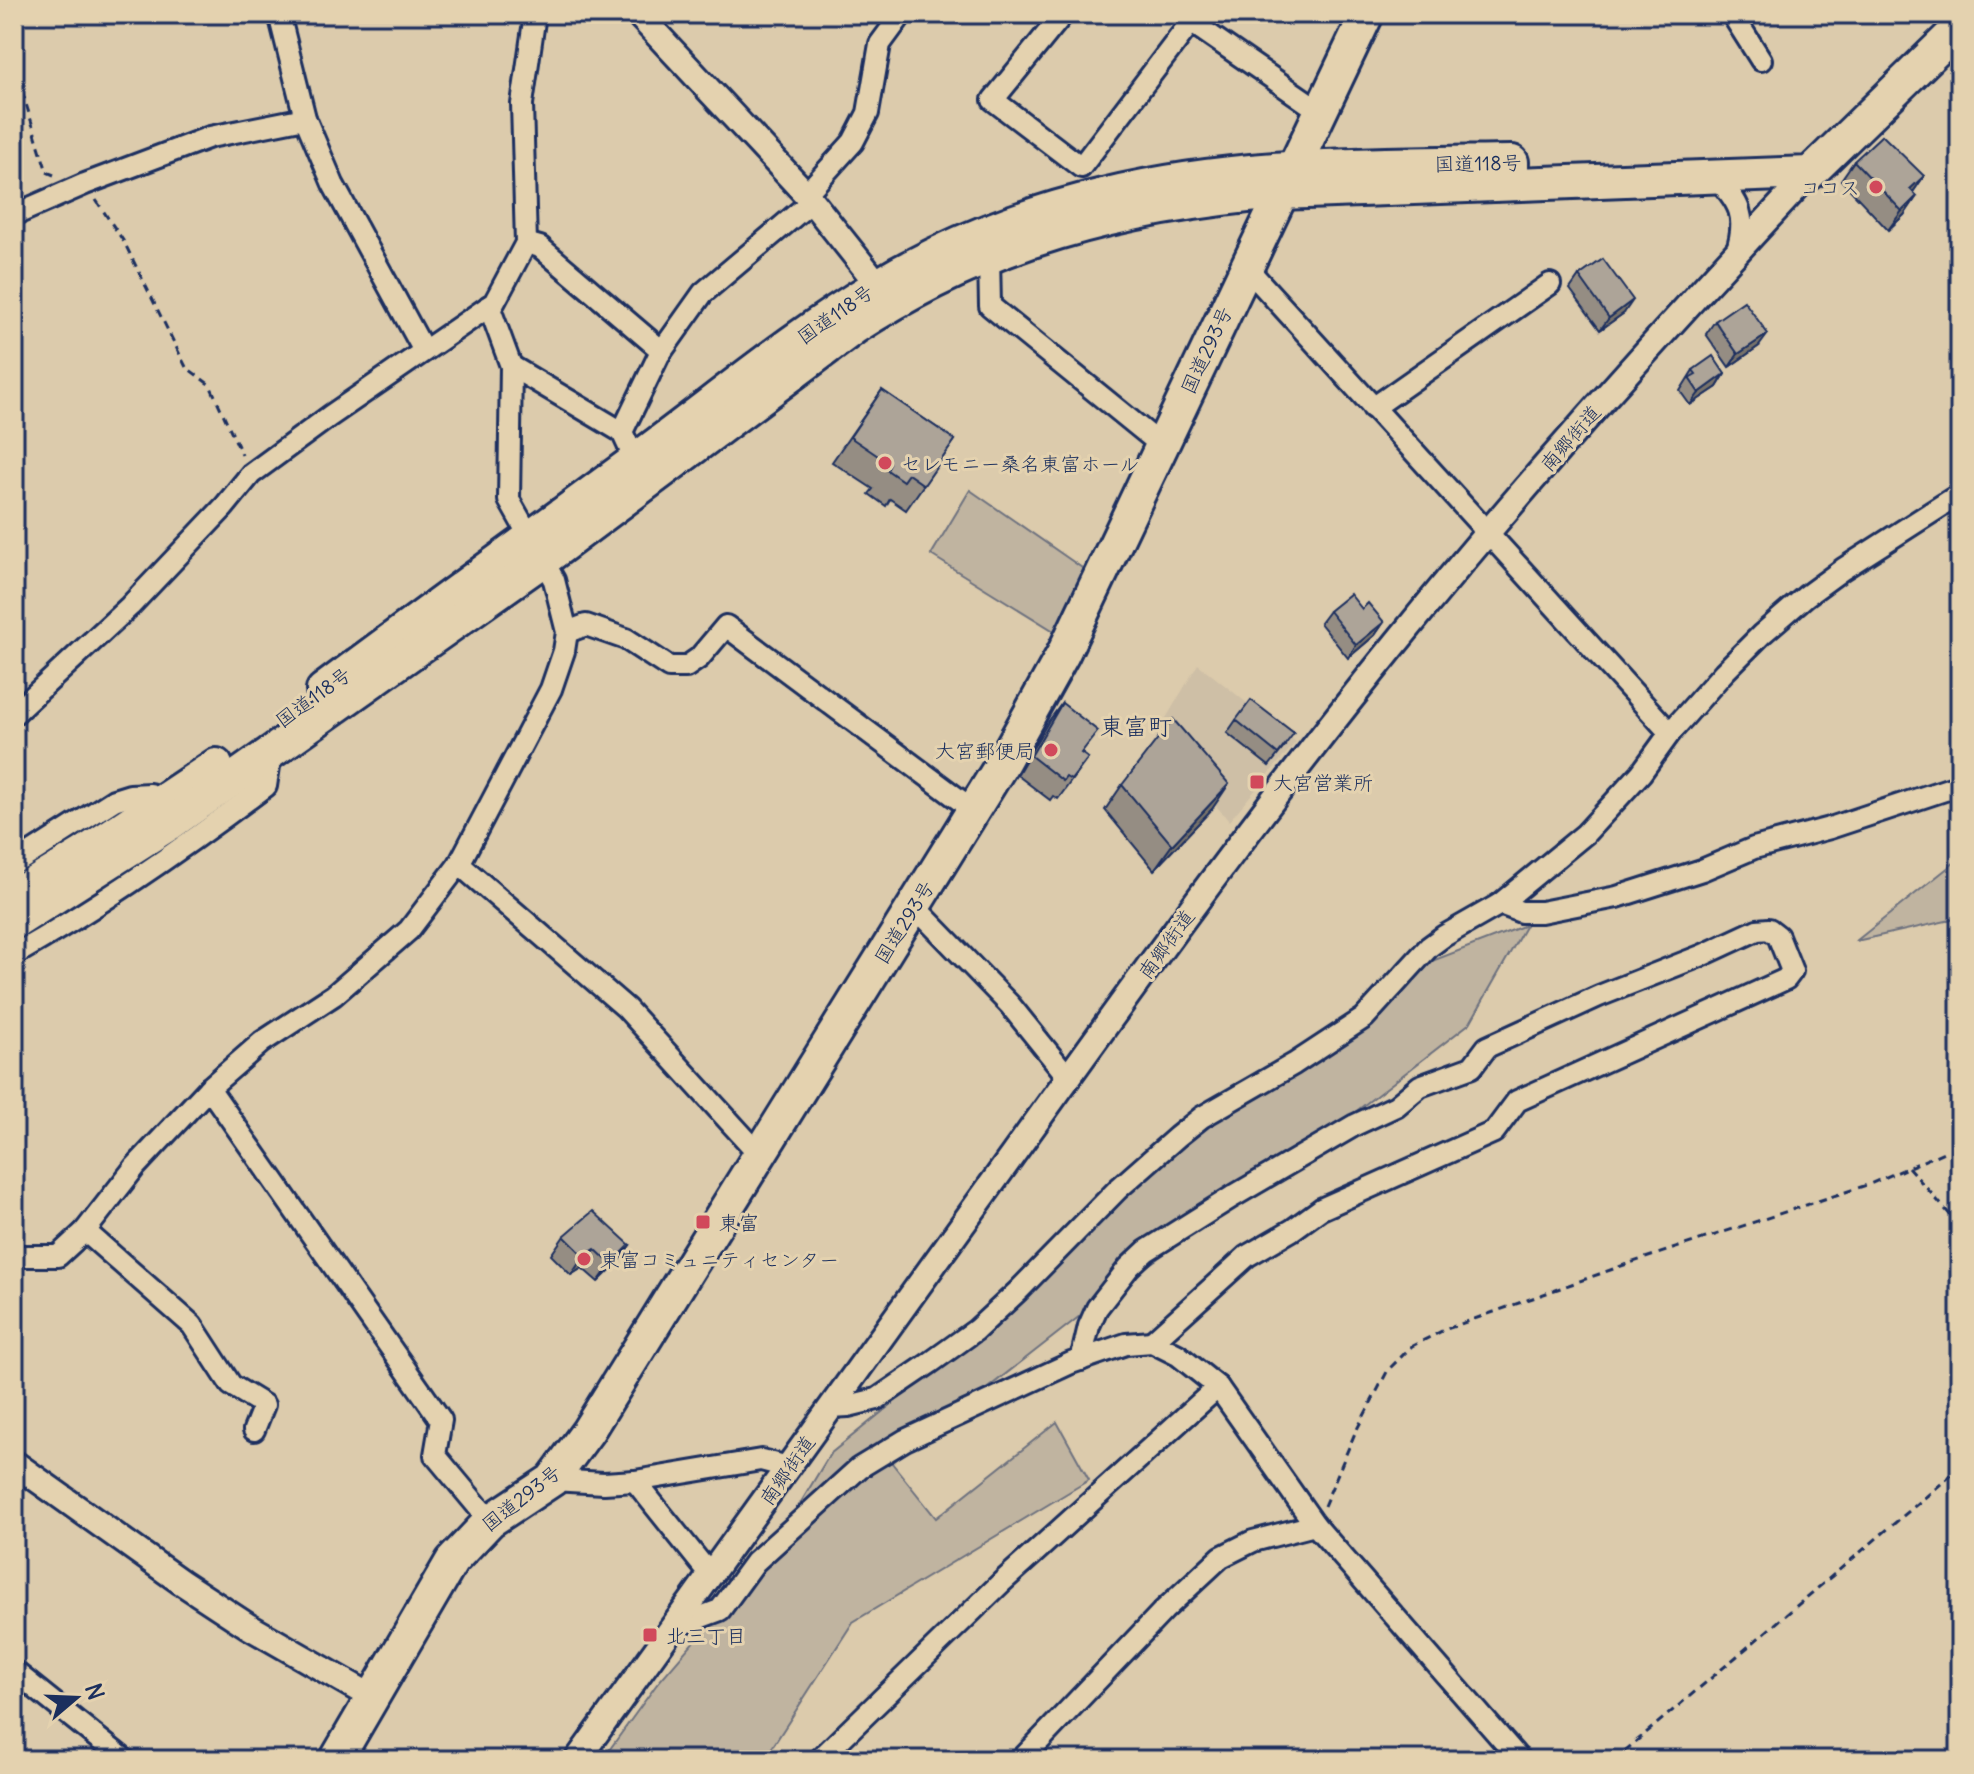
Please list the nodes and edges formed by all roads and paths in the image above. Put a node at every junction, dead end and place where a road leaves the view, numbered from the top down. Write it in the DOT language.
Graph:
graph roads {
  1 [pos="279,14"];
  2 [pos="535,14"];
  3 [pos="638,14"];
  4 [pos="902,14"];
  5 [pos="1063,14"];
  6 [pos="1732,14"];
  7 [pos="1362,16"];
  8 [pos="1960,27"];
  9 [pos="1761,60"];
  10 [pos="14,65"];
  11 [pos="1320,111"];
  12 [pos="305,118"];
  13 [pos="1810,173"];
  14 [pos="1714,175"];
  15 [pos="1287,181"];
  16 [pos="85,184"];
  17 [pos="808,198"];
  18 [pos="14,215"];
  19 [pos="526,243"];
  20 [pos="1736,253"];
  21 [pos="989,256"];
  22 [pos="1246,267"];
  23 [pos="1550,284"];
  24 [pos="885,294"];
  25 [pos="489,306"];
  26 [pos="424,351"];
  27 [pos="662,351"];
  28 [pos="511,366"];
  29 [pos="1373,408"];
  30 [pos="1161,445"];
  31 [pos="628,446"];
  32 [pos="251,474"];
  33 [pos="1960,494"];
  34 [pos="1487,533"];
  35 [pos="537,548"];
  36 [pos="567,632"];
  37 [pos="14,714"];
  38 [pos="1670,733"];
  39 [pos="271,753"];
  40 [pos="1960,785"];
  41 [pos="160,802"];
  42 [pos="973,810"];
  43 [pos="14,864"];
  44 [pos="459,864"];
  45 [pos="14,896"];
  46 [pos="1500,904"];
  47 [pos="914,906"];
  48 [pos="14,923"];
  49 [pos="14,955"];
  50 [pos="1068,1077"];
  51 [pos="209,1088"];
  52 [pos="1960,1145"];
  53 [pos="760,1155"];
  54 [pos="1908,1167"];
  55 [pos="1960,1226"];
  56 [pos="85,1231"];
  57 [pos="14,1256"];
  58 [pos="1152,1342"];
  59 [pos="1081,1360"];
  60 [pos="1218,1387"];
  61 [pos="831,1407"];
  62 [pos="254,1430"];
  63 [pos="14,1463"];
  64 [pos="788,1467"];
  65 [pos="1960,1468"];
  66 [pos="552,1480"];
  67 [pos="635,1481"];
  68 [pos="490,1521"];
  69 [pos="1315,1525"];
  70 [pos="711,1576"];
  71 [pos="674,1627"];
  72 [pos="14,1671"];
  73 [pos="372,1697"];
  74 [pos="125,1760"];
  75 [pos="336,1760"];
  76 [pos="577,1760"];
  77 [pos="819,1760"];
  78 [pos="1021,1760"];
  79 [pos="1520,1760"];
  80 [pos="1614,1760"];
  1 -- 12 [label="street"];
  2 -- 19 [label="street"];
  3 -- 17 [label="street"];
  4 -- 17 [label="street"];
  5 -- 11 [label="street"];
  6 -- 9 [label="street"];
  7 -- 11 [label="highway, 国道293号"];
  8 -- 13 [label="highway"];
  10 -- 16 [label="path"];
  11 -- 15 [label="highway, 国道293号"];
  12 -- 16 [label="street"];
  12 -- 26 [label="street"];
  13 -- 14 [label="highway, 国道118号"];
  13 -- 15 [label="highway, 国道118号"];
  13 -- 20 [label="street, 南郷街道"];
  14 -- 15 [label="highway, 国道118号"];
  14 -- 20 [label="street"];
  15 -- 21 [label="highway, 国道118号"];
  15 -- 22 [label="highway, 国道293号"];
  15 -- 24 [label="highway, 国道118号"];
  16 -- 18 [label="street"];
  16 -- 32 [label="path"];
  17 -- 24 [label="street"];
  17 -- 27 [label="street"];
  19 -- 25 [label="street"];
  19 -- 27 [label="street"];
  20 -- 34 [label="street, 南郷街道"];
  21 -- 24 [label="highway, 国道118号"];
  21 -- 30 [label="street"];
  22 -- 29 [label="street"];
  22 -- 30 [label="highway, 国道293号"];
  23 -- 29 [label="street"];
  24 -- 31 [label="highway, 国道118号"];
  24 -- 35 [label="highway, 国道118号"];
  25 -- 26 [label="street"];
  25 -- 28 [label="street"];
  26 -- 32 [label="street"];
  27 -- 31 [label="street"];
  28 -- 31 [label="street"];
  28 -- 35 [label="street"];
  29 -- 34 [label="street"];
  30 -- 42 [label="highway, 国道293号"];
  31 -- 35 [label="highway, 国道118号"];
  32 -- 37 [label="street"];
  33 -- 38 [label="street"];
  34 -- 38 [label="street"];
  34 -- 50 [label="street, 南郷街道"];
  35 -- 36 [label="street"];
  35 -- 39 [label="highway, 国道118号"];
  35 -- 41 [label="highway, 国道118号"];
  36 -- 42 [label="street"];
  36 -- 44 [label="street"];
  38 -- 46 [label="street"];
  39 -- 48 [label="highway, 国道118号"];
  39 -- 49 [label="street"];
  40 -- 46 [label="street"];
  41 -- 43 [label="street"];
  41 -- 45 [label="highway, 国道118号"];
  42 -- 47 [label="highway, 国道293号"];
  44 -- 51 [label="street"];
  44 -- 53 [label="street"];
  46 -- 61 [label="street"];
  47 -- 50 [label="street"];
  47 -- 53 [label="highway, 国道293号"];
  50 -- 61 [label="street, 南郷街道"];
  51 -- 56 [label="street"];
  51 -- 68 [label="street"];
  52 -- 54 [label="path"];
  53 -- 66 [label="highway, 国道293号"];
  54 -- 55 [label="path"];
  54 -- 69 [label="path"];
  56 -- 57 [label="street"];
  56 -- 62 [label="street"];
  58 -- 59 [label="street"];
  58 -- 59 [label="street"];
  58 -- 60 [label="street"];
  59 -- 71 [label="street"];
  60 -- 69 [label="street"];
  60 -- 77 [label="street"];
  61 -- 64 [label="street, 南郷街道"];
  63 -- 73 [label="street"];
  64 -- 67 [label="street"];
  64 -- 70 [label="street, 南郷街道"];
  65 -- 80 [label="path"];
  66 -- 67 [label="street"];
  66 -- 68 [label="highway, 国道293号"];
  67 -- 70 [label="street"];
  68 -- 73 [label="highway, 国道293号"];
  69 -- 78 [label="street"];
  69 -- 79 [label="street"];
  70 -- 71 [label="street, 南郷街道"];
  71 -- 76 [label="street, 南郷街道"];
  72 -- 74 [label="street"];
  73 -- 75 [label="highway, 国道293号"];
}
